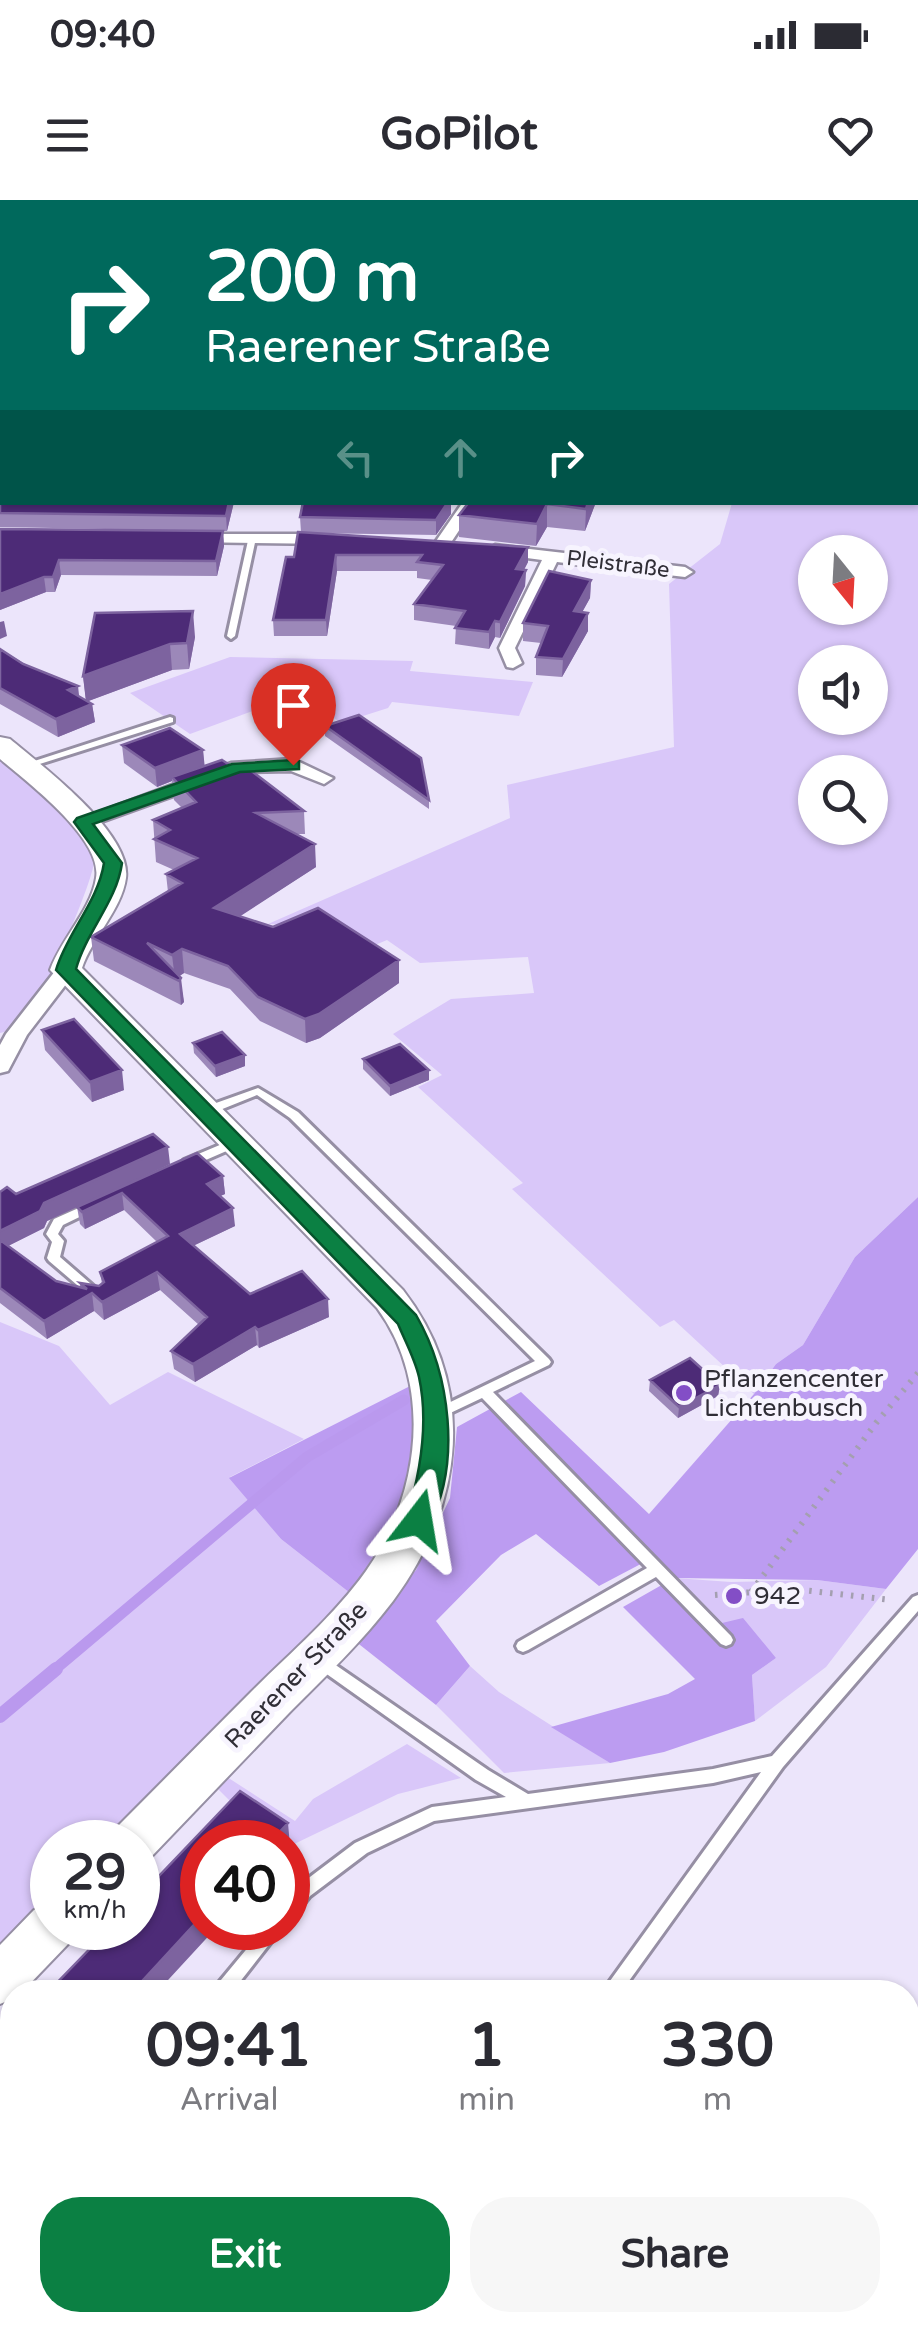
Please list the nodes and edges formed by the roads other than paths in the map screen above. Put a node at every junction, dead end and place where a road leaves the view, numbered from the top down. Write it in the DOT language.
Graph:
graph roads {
  1 [pos="468,505"];
  2 [pos="175,537"];
  3 [pos="252,538"];
  4 [pos="354,540"];
  5 [pos="460,546"];
  6 [pos="478,548"];
  7 [pos="552,555"];
  8 [pos="685,572"];
  9 [pos="232,636"];
  10 [pos="513,663"];
  11 [pos="170,720"];
  12 [pos="12,755"];
  13 [pos="324,778"];
  14 [pos="83,822"];
  15 [pos="66,970"];
  16 [pos="0,1066"];
  17 [pos="206,1111"];
  18 [pos="236,1142"];
  19 [pos="182,1166"];
  20 [pos="111,1198"];
  21 [pos="98,1297"];
  22 [pos="485,1392"];
  23 [pos="436,1414"];
  24 [pos="656,1570"];
  25 [pos="916,1602"];
  26 [pos="726,1640"];
  27 [pos="523,1646"];
  28 [pos="314,1658"];
  29 [pos="777,1762"];
  30 [pos="524,1800"];
  31 [pos="156,1820"];
  32 [pos="310,1886"];
  33 [pos="30,1949"];
  34 [pos="256,1950"];
  35 [pos="0,1980"];
  36 [pos="232,1980"];
  37 [pos="620,1980"];
  1 -- 5 [label="street"];
  2 -- 3 [label="street"];
  3 -- 4 [label="street"];
  3 -- 9 [label="lane"];
  6 -- 7 [label="street, Pleistraße"];
  7 -- 8 [label="street, Pleistraße"];
  7 -- 10 [label="street, Pleistraße"];
  11 -- 12 [label="lane"];
  12 -- 14 [label="street"];
  13 -- 14 [label="street"];
  14 -- 15 [label="street"];
  15 -- 16 [label="street"];
  15 -- 17 [label="street, Raerener Straße"];
  17 -- 18 [label="street, Raerener Straße"];
  17 -- 22 [label="lane"];
  18 -- 19 [label="lane"];
  18 -- 23 [label="street, Raerener Straße"];
  20 -- 21 [label="lane"];
  22 -- 23 [label="lane"];
  22 -- 24 [label="lane"];
  23 -- 28 [label="street, Raerener Straße"];
  24 -- 26 [label="lane"];
  24 -- 27 [label="lane"];
  25 -- 29 [label="lane"];
  28 -- 30 [label="lane"];
  28 -- 31 [label="street, Raerener Straße"];
  29 -- 30 [label="lane"];
  29 -- 37 [label="lane"];
  30 -- 32 [label="lane"];
  33 -- 35 [label="street"];
  34 -- 36 [label="lane"];
}
